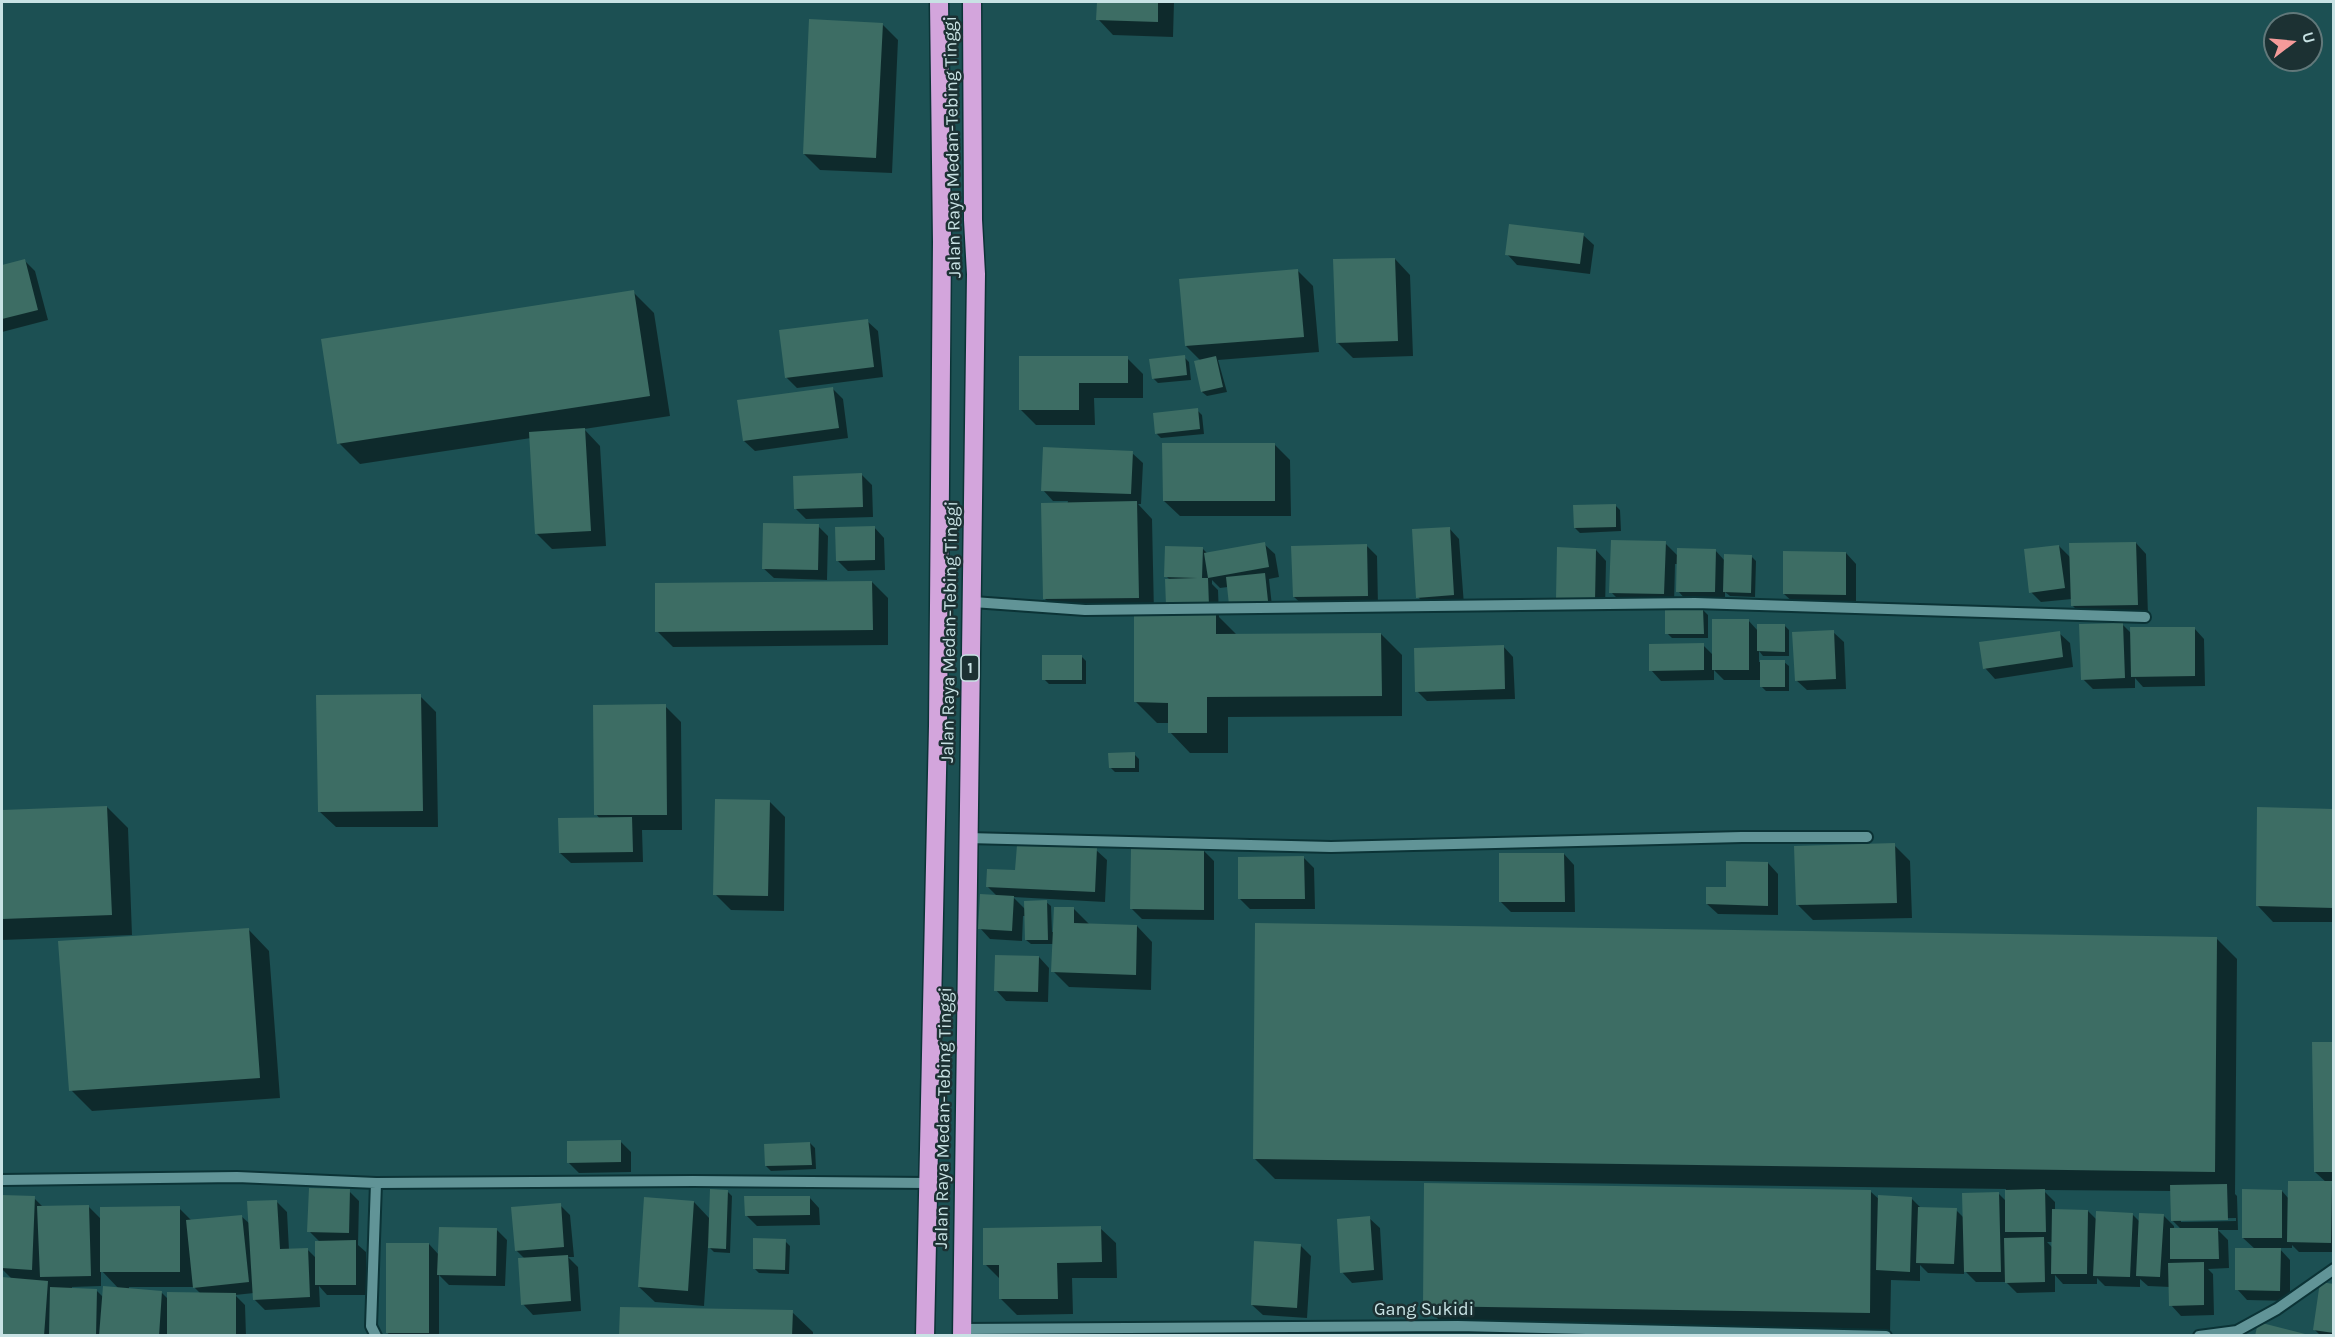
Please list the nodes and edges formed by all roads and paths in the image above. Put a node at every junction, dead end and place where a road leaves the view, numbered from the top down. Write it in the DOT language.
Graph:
graph roads {
  1 [pos="939,2"];
  2 [pos="972,2"];
  3 [pos="973,602"];
  4 [pos="2145,617"];
  5 [pos="1866,837"];
  6 [pos="968,838"];
  7 [pos="2,1179"];
  8 [pos="376,1183"];
  9 [pos="928,1183"];
  10 [pos="2334,1269"];
  11 [pos="962,1332"];
  12 [pos="376,1335"];
  13 [pos="925,1335"];
  14 [pos="1886,1335"];
  15 [pos="2199,1335"];
  1 -- 9 [label="highway, Jalan Raya Medan-Tebing Tinggi / 1"];
  2 -- 3 [label="highway, Jalan Raya Medan-Tebing Tinggi / 1"];
  3 -- 4 [label="street"];
  3 -- 6 [label="highway, Jalan Raya Medan-Tebing Tinggi / 1"];
  5 -- 6 [label="street"];
  6 -- 11 [label="highway, Jalan Raya Medan-Tebing Tinggi / 1"];
  7 -- 8 [label="street"];
  8 -- 9 [label="street"];
  8 -- 12 [label="street"];
  9 -- 13 [label="highway, Jalan Raya Medan-Tebing Tinggi / 1"];
  10 -- 15 [label="street"];
  11 -- 14 [label="street, Gang Sukidi"];
}
